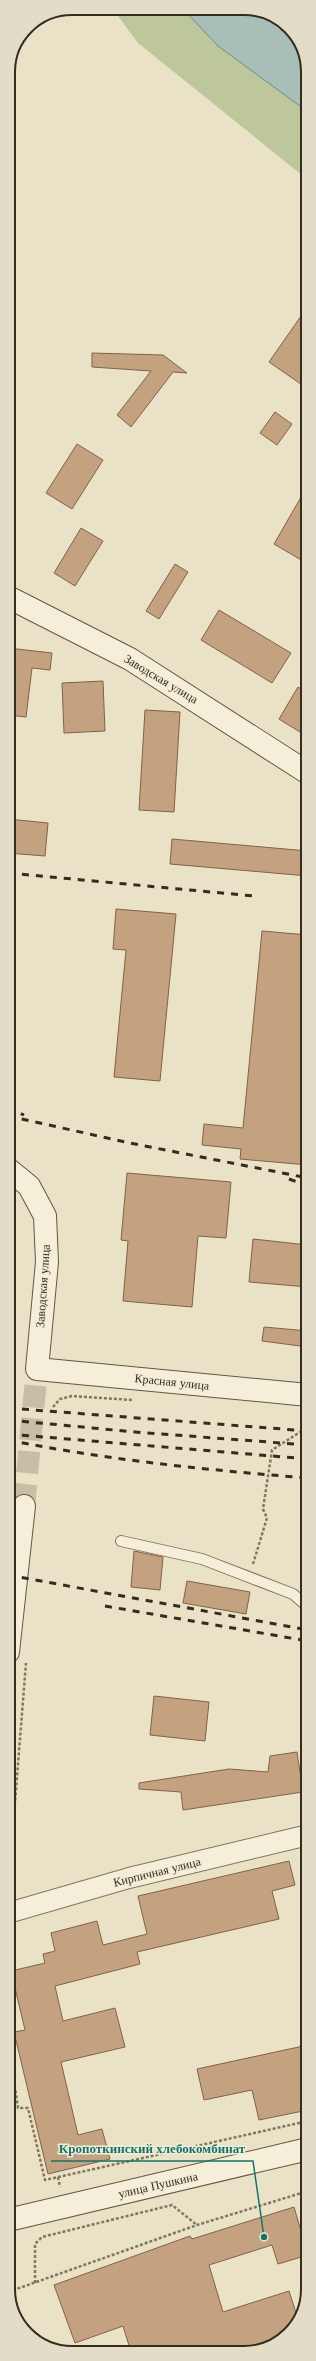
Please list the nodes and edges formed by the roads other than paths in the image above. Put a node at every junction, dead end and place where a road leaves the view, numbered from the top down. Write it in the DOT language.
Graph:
graph roads {
  1 [pos="15,601"];
  2 [pos="301,769"];
  3 [pos="15,1174"];
  4 [pos="36,1369"];
  5 [pos="301,1394"];
  6 [pos="24,1506"];
  7 [pos="121,1541"];
  8 [pos="301,1601"];
  9 [pos="17,1654"];
  10 [pos="301,1837"];
  11 [pos="15,1911"];
  12 [pos="301,2151"];
  13 [pos="15,2218"];
  1 -- 2 [label="main road, Заводская улица"];
  3 -- 4 [label="main road, Заводская улица"];
  4 -- 5 [label="main road, Красная улица"];
  6 -- 9 [label="main road"];
  7 -- 8 [label="lane"];
  10 -- 11 [label="street, Кирпичная улица"];
  12 -- 13 [label="main road, улица Пушкина"];
}
